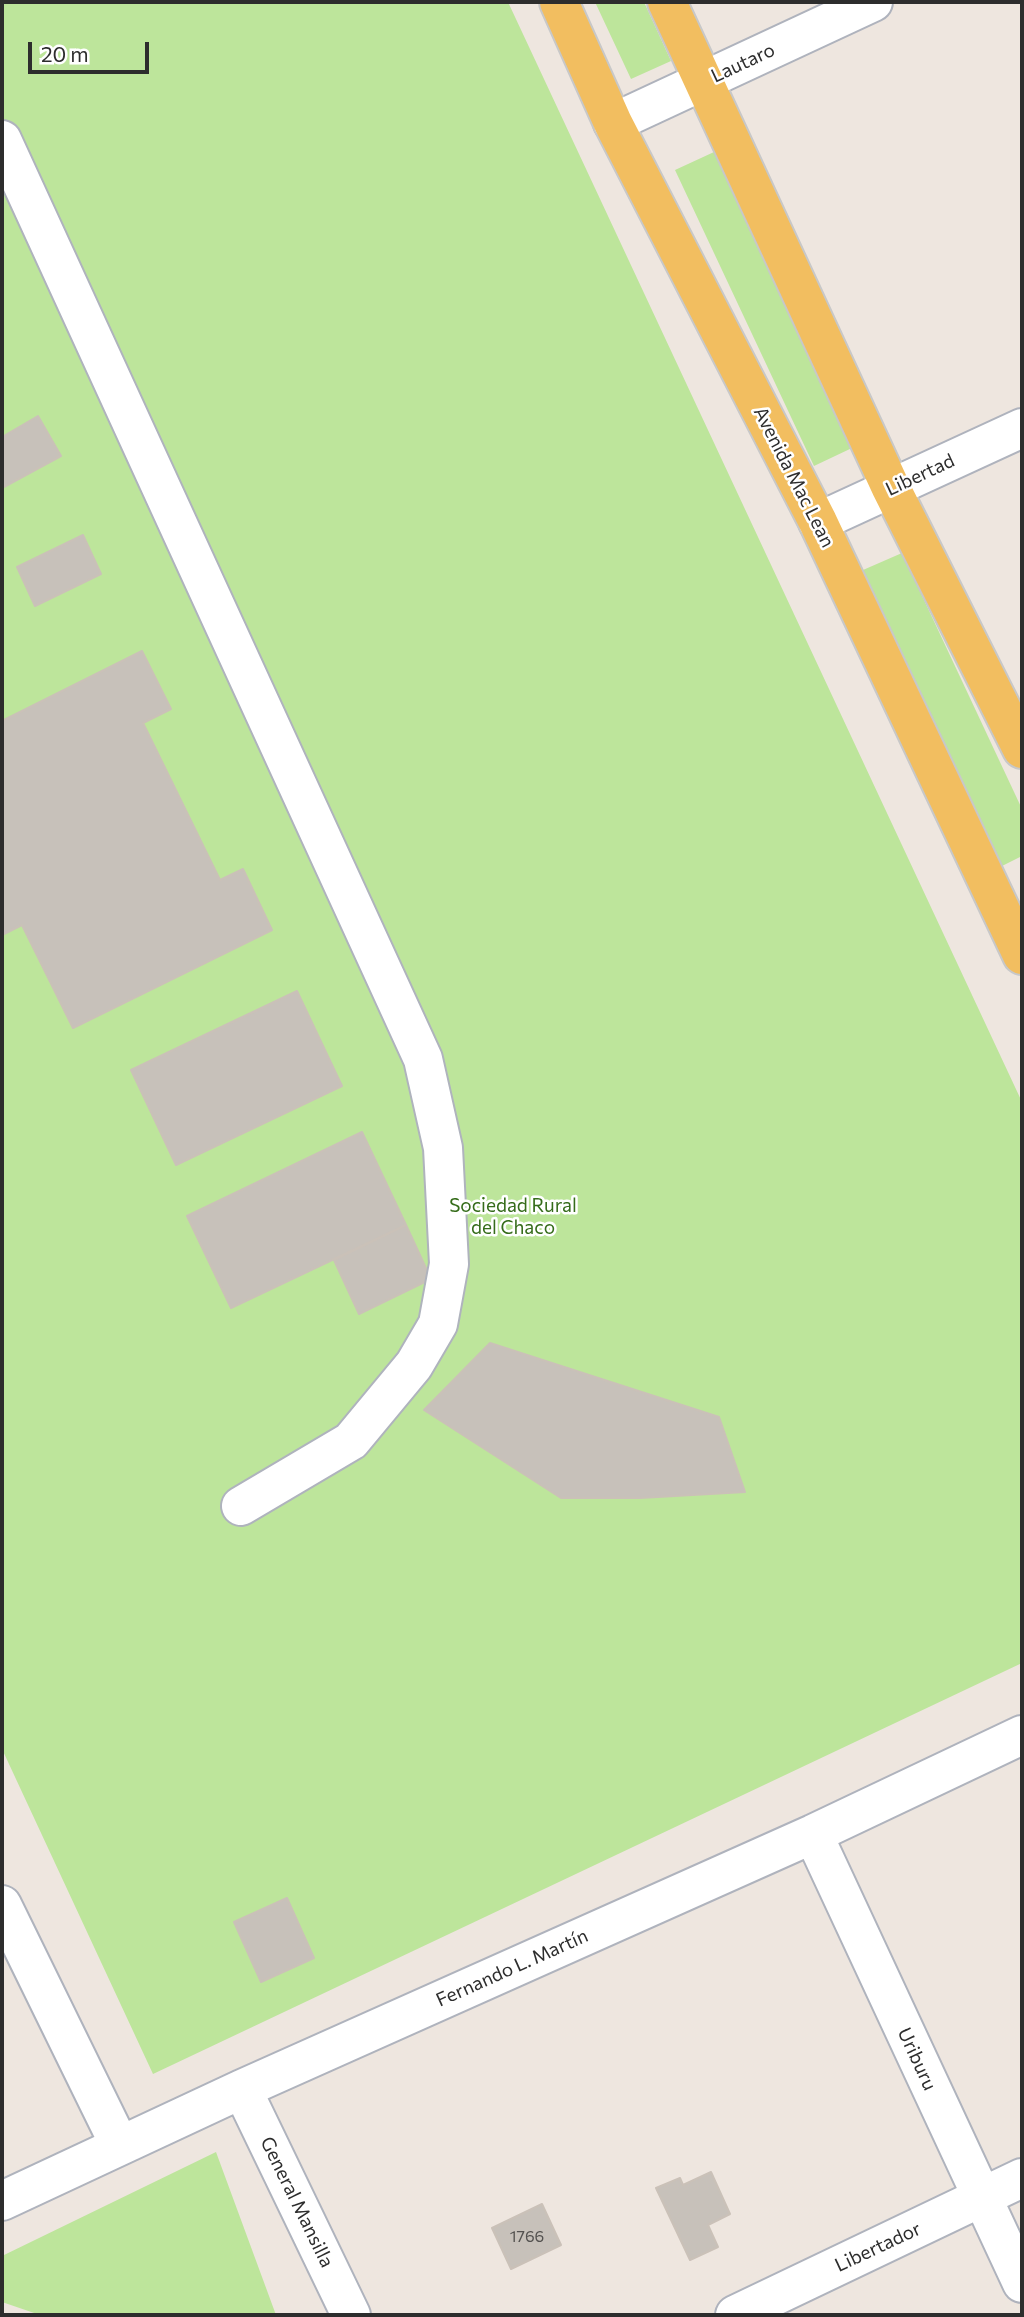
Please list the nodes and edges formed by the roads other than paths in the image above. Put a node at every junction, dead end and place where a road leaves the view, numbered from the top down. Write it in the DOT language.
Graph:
graph roads {
  1 [pos="559,2"];
  2 [pos="667,2"];
  3 [pos="873,2"];
  4 [pos="702,82"];
  5 [pos="613,123"];
  6 [pos="2,140"];
  7 [pos="1022,428"];
  8 [pos="891,488"];
  9 [pos="818,522"];
  10 [pos="1022,749"];
  11 [pos="1014,914"];
  12 [pos="1022,955"];
  13 [pos="241,1506"];
  14 [pos="1022,1735"];
  15 [pos="813,1834"];
  16 [pos="2,1905"];
  17 [pos="242,2089"];
  18 [pos="120,2146"];
  19 [pos="1022,2178"];
  20 [pos="982,2198"];
  21 [pos="2,2201"];
  22 [pos="1022,2283"];
  23 [pos="351,2315"];
  24 [pos="735,2315"];
  1 -- 5 [label="main road, Avenida Mac Lean"];
  2 -- 4 [label="main road"];
  3 -- 4 [label="street, Lautaro"];
  4 -- 5 [label="street, Lautaro"];
  4 -- 8 [label="main road"];
  5 -- 9 [label="main road, Avenida Mac Lean"];
  6 -- 13 [label="street"];
  7 -- 8 [label="street, Libertad"];
  8 -- 9 [label="street, Libertad"];
  8 -- 10 [label="main road"];
  9 -- 11 [label="main road, Avenida Mac Lean"];
  11 -- 12 [label="main road, Avenida Mac Lean"];
  14 -- 15 [label="street, Fernando L. Martín"];
  15 -- 17 [label="street, Fernando L. Martín"];
  15 -- 20 [label="street, Uriburu"];
  16 -- 18 [label="street"];
  17 -- 18 [label="street, Fernando L. Martín"];
  17 -- 23 [label="street, General Mansilla"];
  18 -- 21 [label="street, Fernando L. Martín"];
  19 -- 20 [label="street, Libertador"];
  20 -- 22 [label="street, Uriburu"];
  20 -- 24 [label="street, Libertador"];
}
